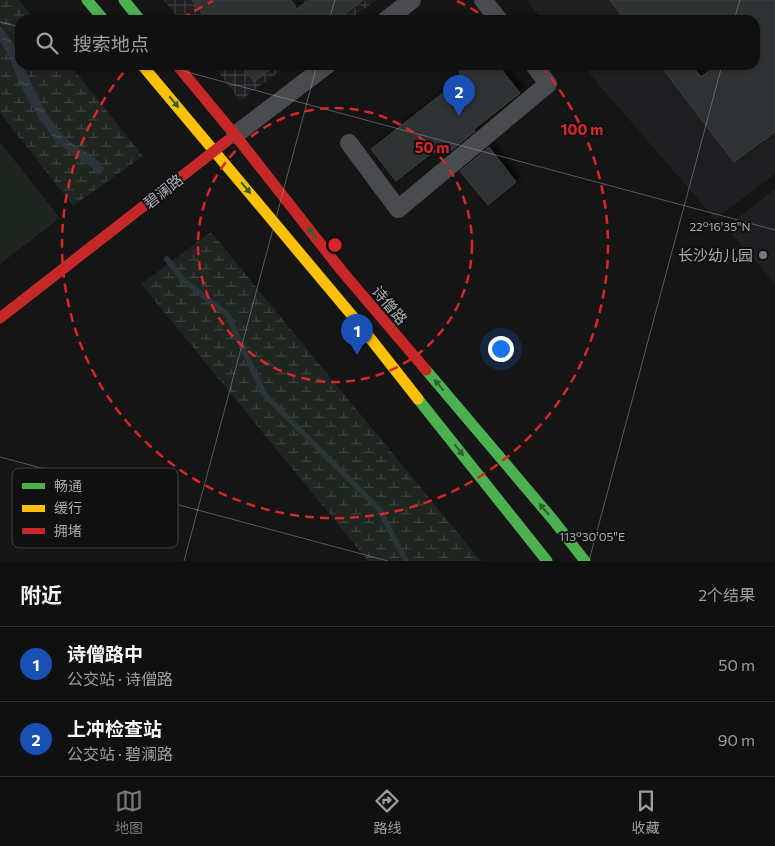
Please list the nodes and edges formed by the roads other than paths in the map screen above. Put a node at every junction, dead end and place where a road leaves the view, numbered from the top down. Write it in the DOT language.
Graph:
graph roads {
  1 [pos="88,0"];
  2 [pos="124,0"];
  3 [pos="412,0"];
  4 [pos="483,0"];
  5 [pos="100,15"];
  6 [pos="136,15"];
  7 [pos="392,15"];
  8 [pos="495,15"];
  9 [pos="146,70"];
  10 [pos="181,70"];
  11 [pos="320,70"];
  12 [pos="538,70"];
  13 [pos="235,135"];
  14 [pos="349,143"];
  15 [pos="215,151"];
  16 [pos="0,318"];
  17 [pos="574,547"];
  18 [pos="547,561"];
  19 [pos="585,561"];
  20 [pos="593,561"];
  1 -- 5 [label="street"];
  2 -- 6 [label="street"];
  3 -- 7 [label="street"];
  4 -- 8 [label="street"];
  9 -- 15 [label="street, one-way"];
  10 -- 13 [label="street, 诗僧路"];
  11 -- 13 [label="street, 碧澜路"];
  12 -- 14 [label="street"];
  13 -- 15 [label="street, 碧澜路"];
  17 -- 13 [label="street, 诗僧路, one-way"];
  15 -- 16 [label="street, 碧澜路"];
  15 -- 18 [label="street, one-way"];
  17 -- 19 [label="street, 诗僧路"];
  17 -- 20 [label="street"];
}
